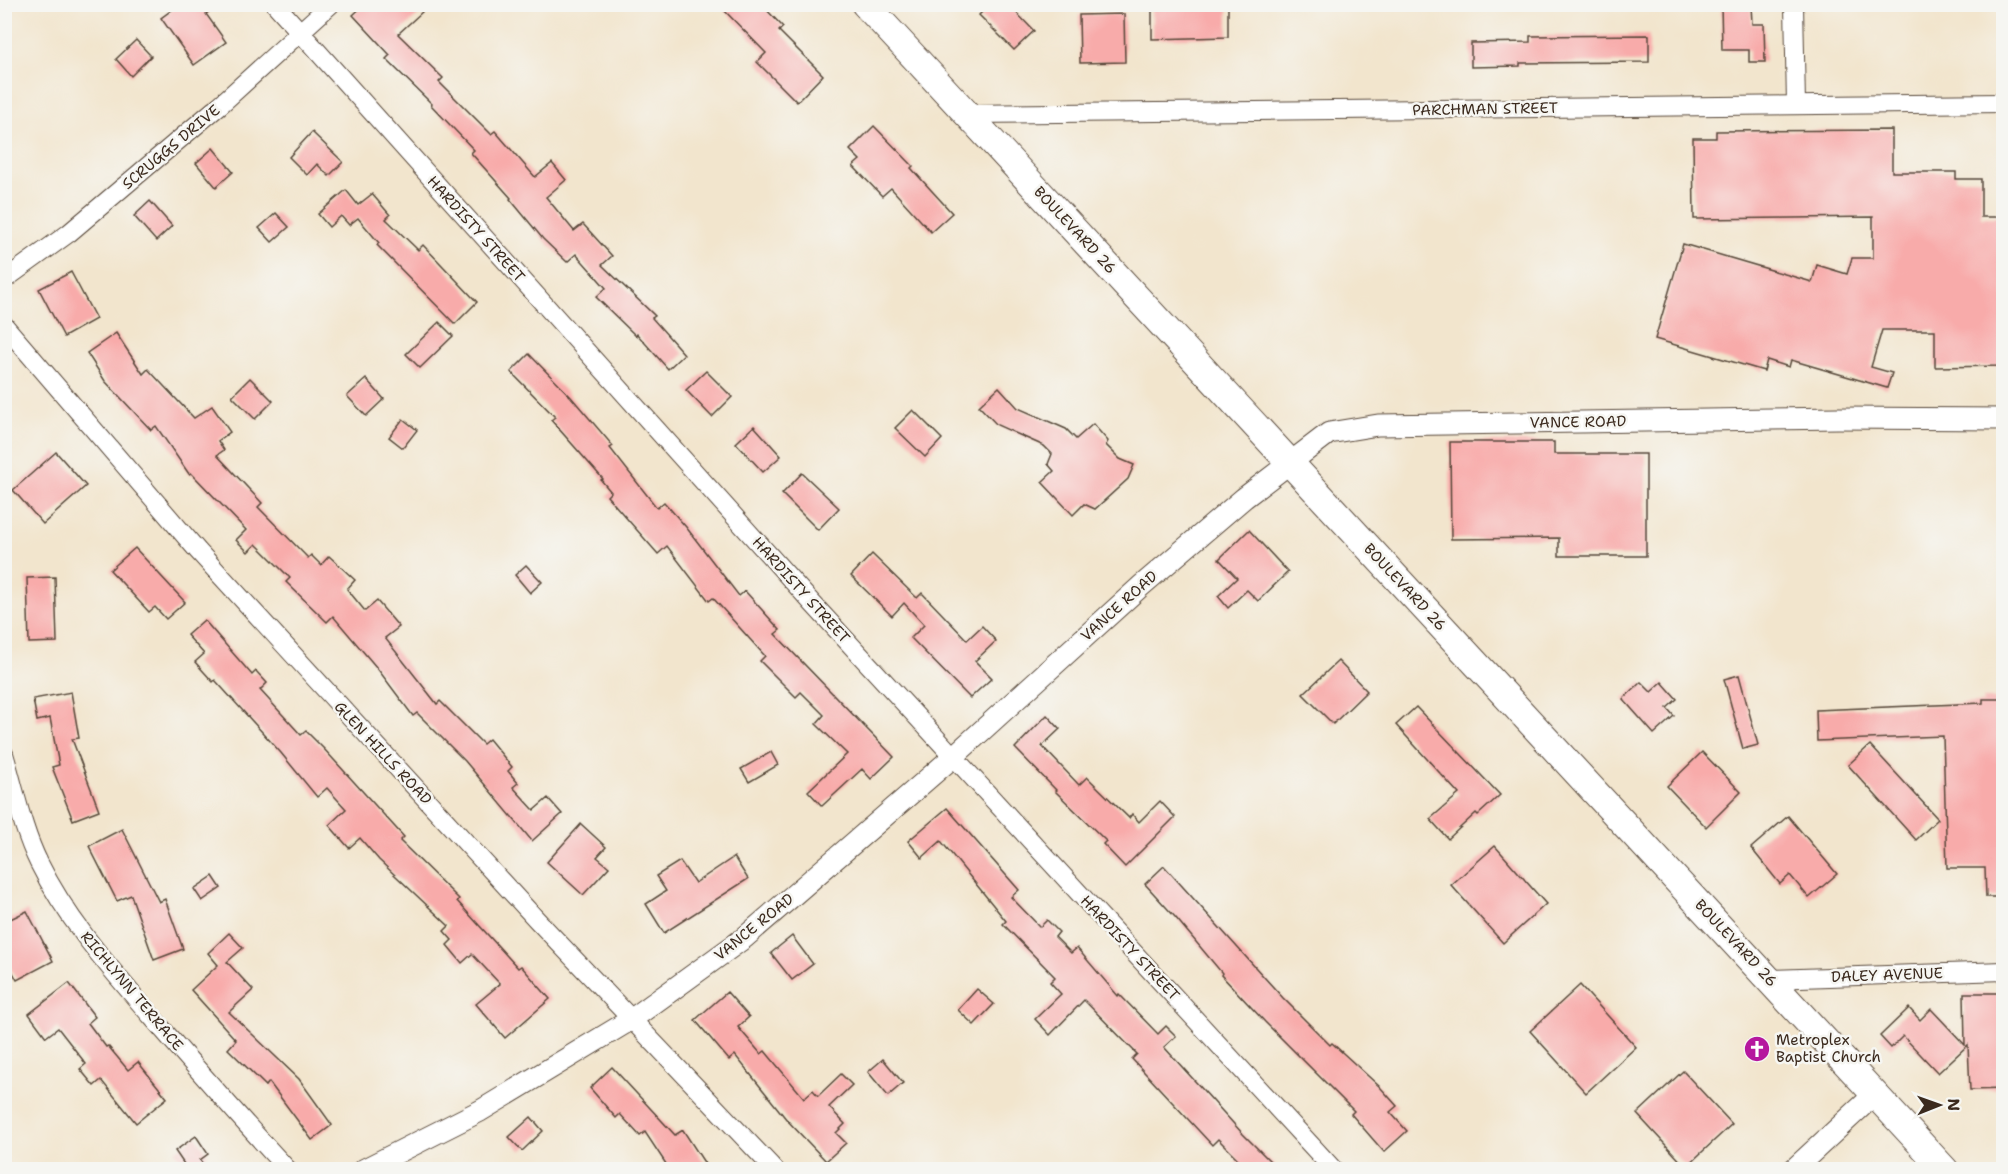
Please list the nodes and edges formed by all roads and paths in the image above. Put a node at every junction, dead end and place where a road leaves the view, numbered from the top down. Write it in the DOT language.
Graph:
graph roads {
  1 [pos="275,4"];
  2 [pos="331,4"];
  3 [pos="865,4"];
  4 [pos="1794,4"];
  5 [pos="300,33"];
  6 [pos="2004,103"];
  7 [pos="1796,105"];
  8 [pos="966,114"];
  9 [pos="4,280"];
  10 [pos="4,325"];
  11 [pos="2004,419"];
  12 [pos="1290,462"];
  13 [pos="4,754"];
  14 [pos="954,756"];
  15 [pos="2004,971"];
  16 [pos="1770,979"];
  17 [pos="632,1019"];
  18 [pos="1875,1094"];
  19 [pos="288,1170"];
  20 [pos="363,1170"];
  21 [pos="776,1170"];
  22 [pos="1334,1170"];
  23 [pos="1793,1170"];
  24 [pos="1945,1170"];
  1 -- 5 [label="street, HARDISTY STREET"];
  2 -- 5 [label="street, SCRUGGS DRIVE"];
  3 -- 8 [label="main road, BOULEVARD 26"];
  4 -- 7 [label="street"];
  5 -- 9 [label="street, SCRUGGS DRIVE"];
  5 -- 14 [label="street, HARDISTY STREET"];
  6 -- 7 [label="street, PARCHMAN STREET"];
  7 -- 8 [label="street, PARCHMAN STREET"];
  8 -- 12 [label="main road, BOULEVARD 26"];
  10 -- 17 [label="street, GLEN HILLS ROAD"];
  11 -- 12 [label="street, VANCE ROAD"];
  12 -- 14 [label="street, VANCE ROAD"];
  12 -- 16 [label="main road, BOULEVARD 26"];
  13 -- 19 [label="street, RICHLYNN TERRACE"];
  14 -- 17 [label="street, VANCE ROAD"];
  14 -- 22 [label="street, HARDISTY STREET"];
  15 -- 16 [label="street, DALEY AVENUE"];
  16 -- 18 [label="main road, BOULEVARD 26"];
  17 -- 20 [label="street, VANCE ROAD"];
  17 -- 21 [label="street, GLEN HILLS ROAD"];
  18 -- 23 [label="street"];
  18 -- 24 [label="main road, BOULEVARD 26"];
}
